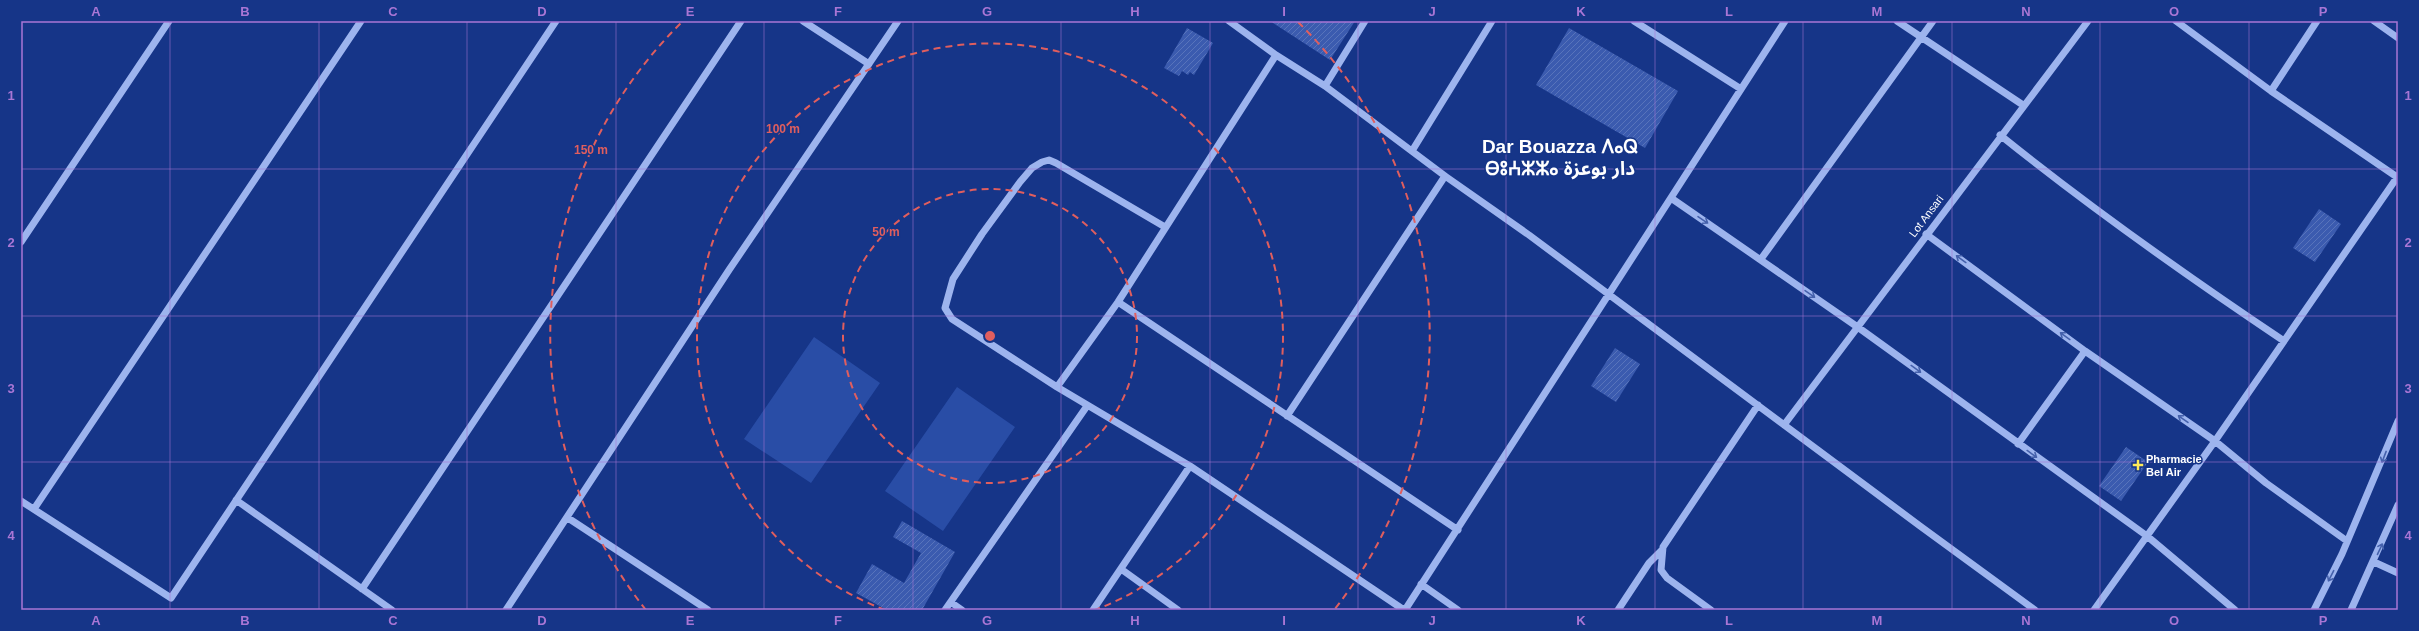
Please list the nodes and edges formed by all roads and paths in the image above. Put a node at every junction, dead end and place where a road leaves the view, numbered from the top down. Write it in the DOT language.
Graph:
graph roads {
  1 [pos="169,21"];
  2 [pos="361,21"];
  3 [pos="556,21"];
  4 [pos="741,21"];
  5 [pos="803,21"];
  6 [pos="898,21"];
  7 [pos="1230,21"];
  8 [pos="1365,21"];
  9 [pos="1492,21"];
  10 [pos="1634,21"];
  11 [pos="1785,21"];
  12 [pos="1898,21"];
  13 [pos="1933,21"];
  14 [pos="2088,21"];
  15 [pos="2176,21"];
  16 [pos="2318,21"];
  17 [pos="2374,21"];
  18 [pos="1921,37"];
  19 [pos="2398,38"];
  20 [pos="1276,55"];
  21 [pos="869,64"];
  22 [pos="1325,86"];
  23 [pos="1741,89"];
  24 [pos="2271,91"];
  25 [pos="2024,105"];
  26 [pos="2000,135"];
  27 [pos="1412,151"];
  28 [pos="1446,176"];
  29 [pos="2398,176"];
  30 [pos="1671,198"];
  31 [pos="1165,227"];
  32 [pos="1926,234"];
  33 [pos="21,242"];
  34 [pos="1761,259"];
  35 [pos="1609,293"];
  36 [pos="1118,302"];
  37 [pos="1858,328"];
  38 [pos="2284,341"];
  39 [pos="2085,351"];
  40 [pos="1057,388"];
  41 [pos="1758,405"];
  42 [pos="1087,406"];
  43 [pos="1287,416"];
  44 [pos="2398,421"];
  45 [pos="1784,425"];
  46 [pos="2215,441"];
  47 [pos="2018,444"];
  48 [pos="1190,466"];
  49 [pos="236,500"];
  50 [pos="21,501"];
  51 [pos="2398,505"];
  52 [pos="34,509"];
  53 [pos="568,518"];
  54 [pos="1458,530"];
  55 [pos="2147,536"];
  56 [pos="2347,541"];
  57 [pos="1662,550"];
  58 [pos="2374,562"];
  59 [pos="1121,569"];
  60 [pos="2398,573"];
  61 [pos="1421,584"];
  62 [pos="362,589"];
  63 [pos="952,603"];
  64 [pos="392,610"];
  65 [pos="506,610"];
  66 [pos="708,610"];
  67 [pos="945,610"];
  68 [pos="962,610"];
  69 [pos="1093,610"];
  70 [pos="1178,610"];
  71 [pos="1405,610"];
  72 [pos="1458,610"];
  73 [pos="1618,610"];
  74 [pos="1711,610"];
  75 [pos="2035,610"];
  76 [pos="2094,610"];
  77 [pos="2235,610"];
  78 [pos="2314,610"];
  79 [pos="2352,610"];
  1 -- 33 [label="street"];
  2 -- 52 [label="street"];
  3 -- 49 [label="street"];
  4 -- 62 [label="street"];
  5 -- 21 [label="street"];
  6 -- 21 [label="street"];
  7 -- 20 [label="street"];
  8 -- 22 [label="street"];
  9 -- 27 [label="street"];
  10 -- 23 [label="street"];
  11 -- 23 [label="street"];
  12 -- 18 [label="street"];
  13 -- 18 [label="street"];
  14 -- 25 [label="street, Lot Ansari"];
  15 -- 24 [label="street"];
  16 -- 24 [label="street"];
  17 -- 19 [label="street"];
  18 -- 25 [label="street"];
  18 -- 34 [label="street"];
  20 -- 22 [label="street"];
  20 -- 31 [label="street"];
  21 -- 53 [label="street"];
  22 -- 27 [label="street"];
  23 -- 30 [label="street"];
  24 -- 29 [label="street"];
  25 -- 26 [label="street, Lot Ansari"];
  26 -- 32 [label="street, Lot Ansari"];
  26 -- 38 [label="street"];
  27 -- 28 [label="street"];
  28 -- 35 [label="street"];
  28 -- 43 [label="street"];
  29 -- 38 [label="street"];
  30 -- 34 [label="street, one-way"];
  30 -- 35 [label="street"];
  31 -- 36 [label="street"];
  31 -- 40 [label="street"];
  32 -- 37 [label="street, Lot Ansari"];
  39 -- 32 [label="street, one-way"];
  34 -- 37 [label="street, one-way"];
  35 -- 41 [label="street"];
  35 -- 54 [label="street"];
  36 -- 40 [label="street"];
  36 -- 43 [label="street"];
  37 -- 45 [label="street, Lot Ansari"];
  37 -- 47 [label="street, one-way"];
  38 -- 46 [label="street"];
  46 -- 39 [label="street, one-way"];
  39 -- 47 [label="street"];
  40 -- 42 [label="street"];
  41 -- 45 [label="street"];
  41 -- 57 [label="street"];
  42 -- 48 [label="street"];
  42 -- 63 [label="street"];
  43 -- 54 [label="street"];
  44 -- 56 [label="street, one-way"];
  45 -- 75 [label="street"];
  46 -- 55 [label="street"];
  46 -- 56 [label="street"];
  47 -- 55 [label="street, one-way"];
  48 -- 59 [label="street"];
  48 -- 71 [label="street"];
  49 -- 52 [label="street"];
  49 -- 62 [label="street"];
  50 -- 52 [label="street"];
  58 -- 51 [label="street, one-way"];
  53 -- 65 [label="street"];
  53 -- 66 [label="street"];
  54 -- 61 [label="street"];
  55 -- 76 [label="street"];
  55 -- 77 [label="street"];
  56 -- 78 [label="street, one-way"];
  57 -- 73 [label="street"];
  57 -- 74 [label="street"];
  58 -- 60 [label="street"];
  58 -- 79 [label="street"];
  59 -- 69 [label="street"];
  59 -- 70 [label="street"];
  61 -- 71 [label="street"];
  61 -- 72 [label="street"];
  62 -- 64 [label="street"];
  63 -- 67 [label="street"];
  63 -- 68 [label="street"];
}
